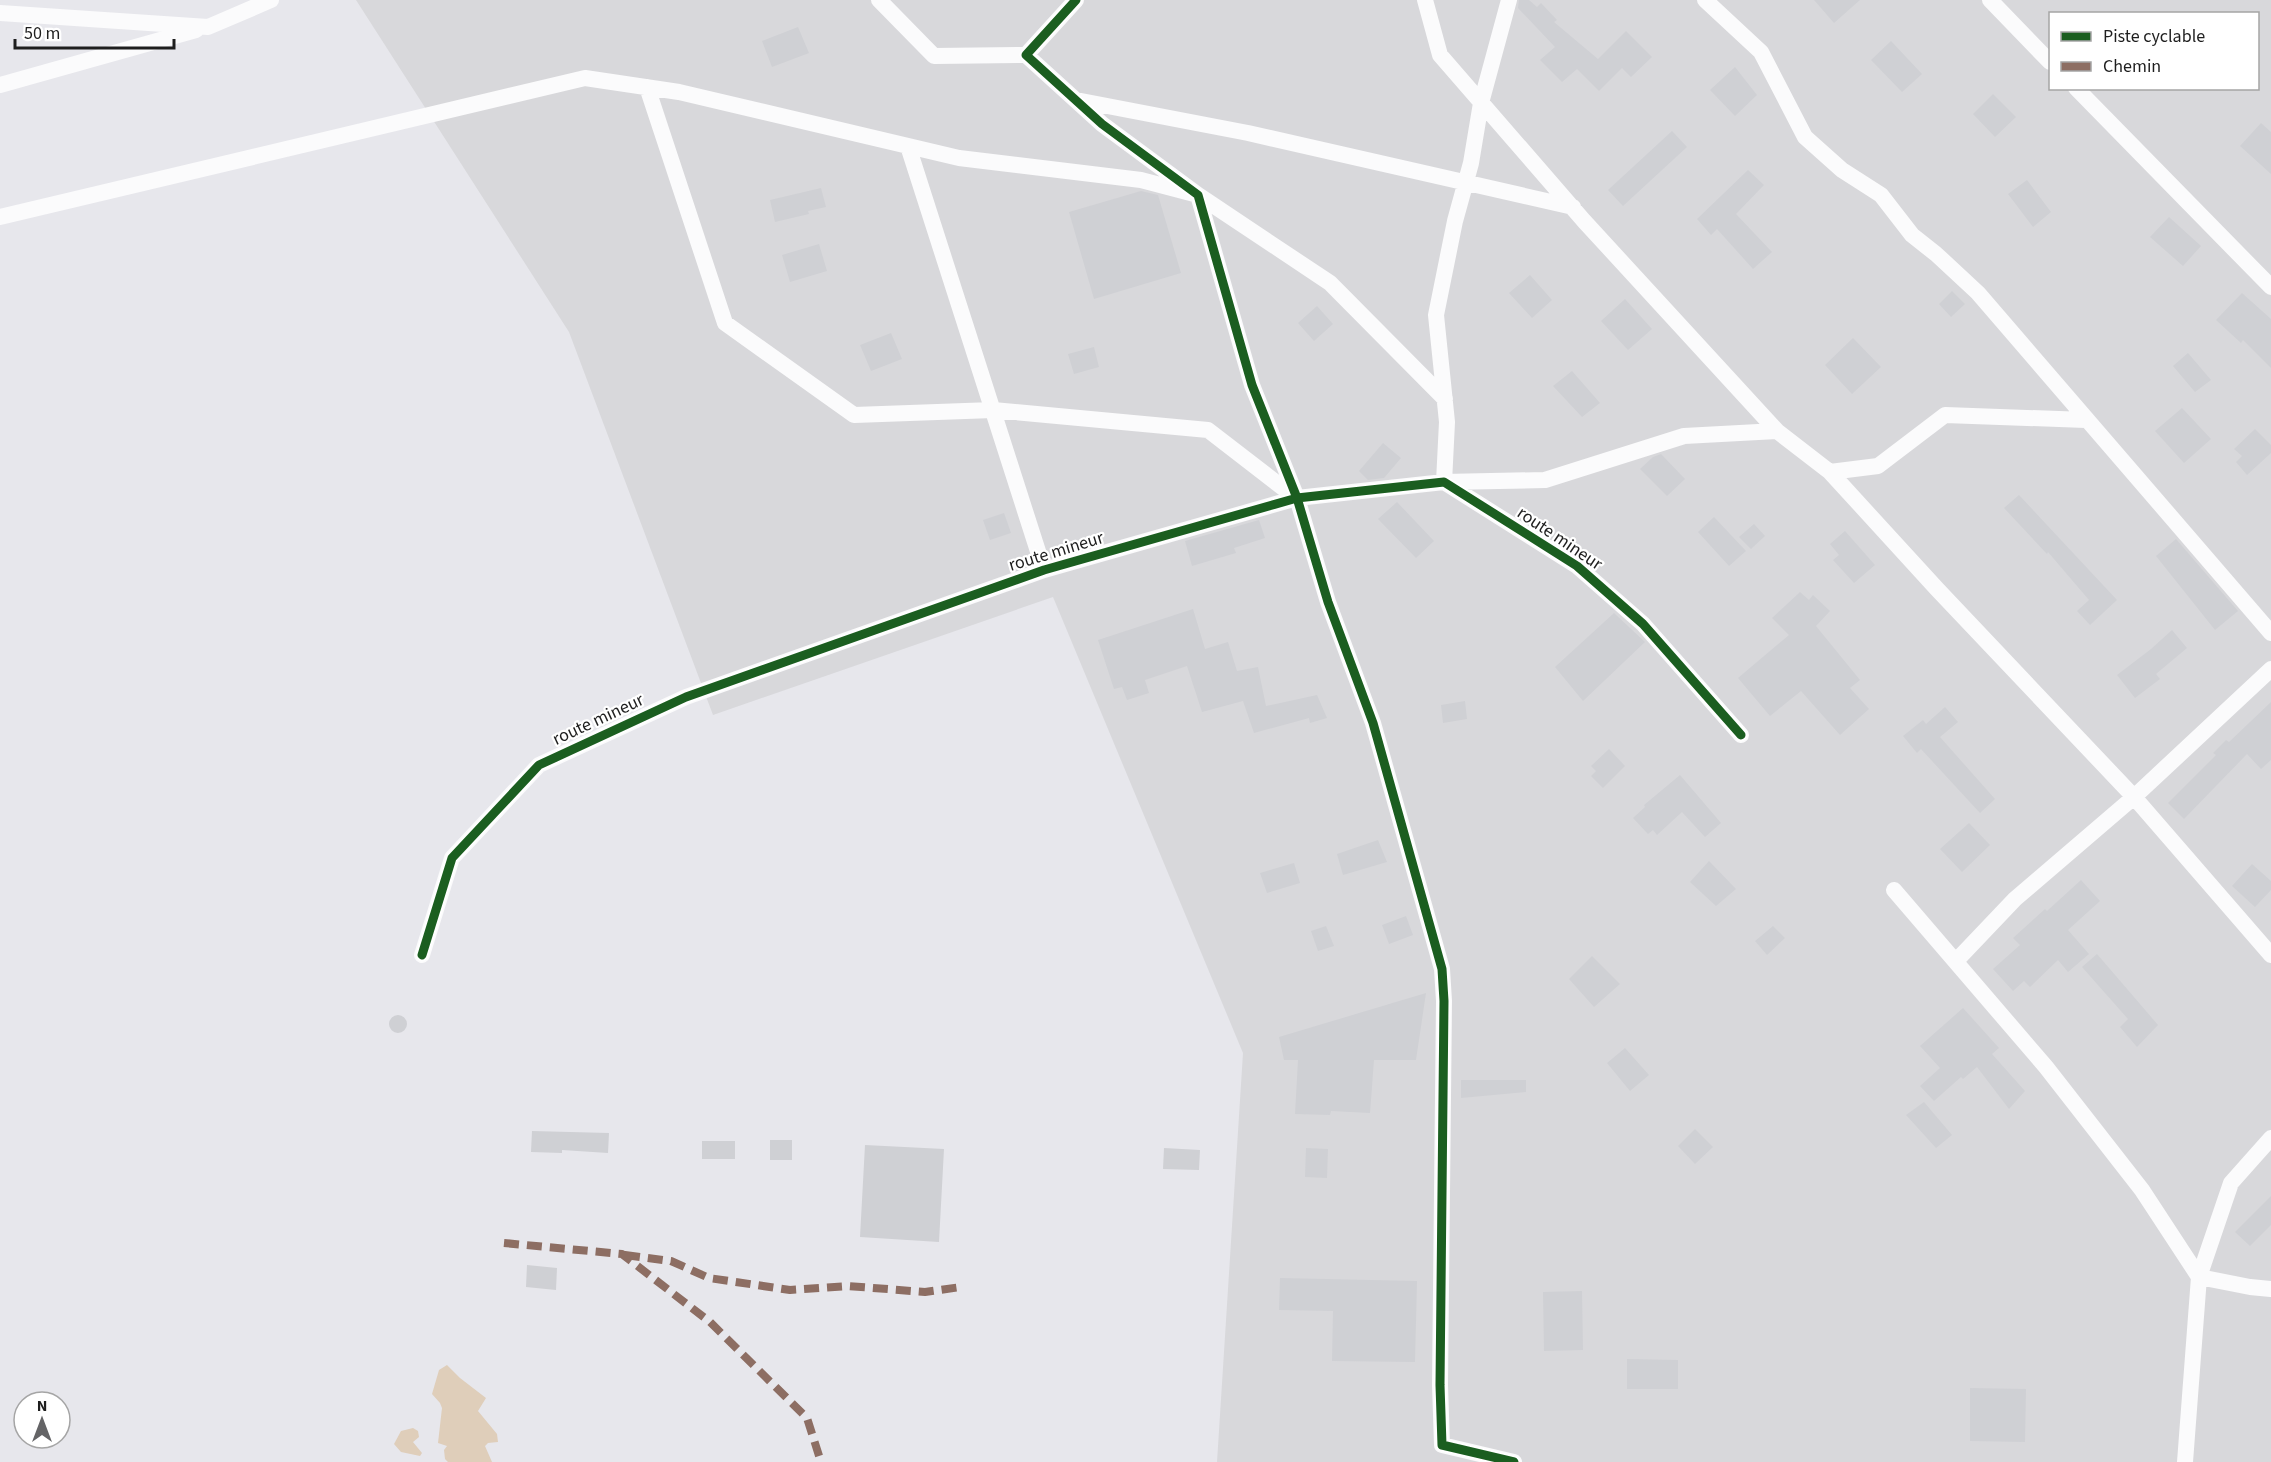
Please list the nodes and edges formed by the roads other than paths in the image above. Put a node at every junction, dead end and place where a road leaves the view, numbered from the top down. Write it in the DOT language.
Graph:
graph roads {
  1 [pos="271,0"];
  2 [pos="879,0"];
  3 [pos="1076,0"];
  4 [pos="1425,0"];
  5 [pos="1509,0"];
  6 [pos="1704,0"];
  7 [pos="1990,0"];
  8 [pos="0,13"];
  9 [pos="208,27"];
  10 [pos="1026,55"];
  11 [pos="2049,61"];
  12 [pos="0,85"];
  13 [pos="647,87"];
  14 [pos="2078,90"];
  15 [pos="1076,100"];
  16 [pos="1481,103"];
  17 [pos="908,146"];
  18 [pos="1466,182"];
  19 [pos="1198,195"];
  20 [pos="1573,207"];
  21 [pos="0,217"];
  22 [pos="2271,287"];
  23 [pos="1445,399"];
  24 [pos="993,411"];
  25 [pos="2086,420"];
  26 [pos="1777,431"];
  27 [pos="1830,472"];
  28 [pos="1444,482"];
  29 [pos="1297,498"];
  30 [pos="1044,570"];
  31 [pos="2271,633"];
  32 [pos="2271,669"];
  33 [pos="1741,735"];
  34 [pos="2134,797"];
  35 [pos="1894,890"];
  36 [pos="422,955"];
  37 [pos="2271,955"];
  38 [pos="1956,961"];
  39 [pos="2271,1138"];
  40 [pos="2199,1277"];
  41 [pos="2271,1289"];
  42 [pos="1514,1462"];
  43 [pos="2184,1462"];
  1 -- 9 [label="street"];
  2 -- 10 [label="street"];
  3 -- 10 [label="street"];
  4 -- 16 [label="street"];
  5 -- 16 [label="street"];
  6 -- 25 [label="street"];
  7 -- 11 [label="street"];
  8 -- 9 [label="street"];
  9 -- 12 [label="street"];
  10 -- 15 [label="street"];
  13 -- 17 [label="street"];
  13 -- 21 [label="street"];
  13 -- 24 [label="street"];
  14 -- 22 [label="street"];
  15 -- 18 [label="street"];
  15 -- 19 [label="street"];
  16 -- 18 [label="street"];
  16 -- 20 [label="street"];
  17 -- 19 [label="street"];
  17 -- 24 [label="street"];
  18 -- 20 [label="street"];
  18 -- 23 [label="street"];
  19 -- 23 [label="street"];
  19 -- 29 [label="street"];
  20 -- 26 [label="street"];
  23 -- 28 [label="street"];
  24 -- 29 [label="street"];
  24 -- 30 [label="street"];
  25 -- 27 [label="street"];
  25 -- 31 [label="street"];
  26 -- 27 [label="street"];
  26 -- 28 [label="street"];
  27 -- 34 [label="street"];
  28 -- 29 [label="street, route mineur"];
  28 -- 33 [label="street, route mineur"];
  29 -- 30 [label="street, route mineur"];
  29 -- 42 [label="street"];
  30 -- 36 [label="street, route mineur"];
  32 -- 34 [label="street"];
  34 -- 37 [label="street"];
  34 -- 38 [label="street"];
  35 -- 38 [label="street"];
  38 -- 40 [label="street"];
  39 -- 40 [label="street"];
  40 -- 41 [label="street"];
  40 -- 43 [label="street"];
}
